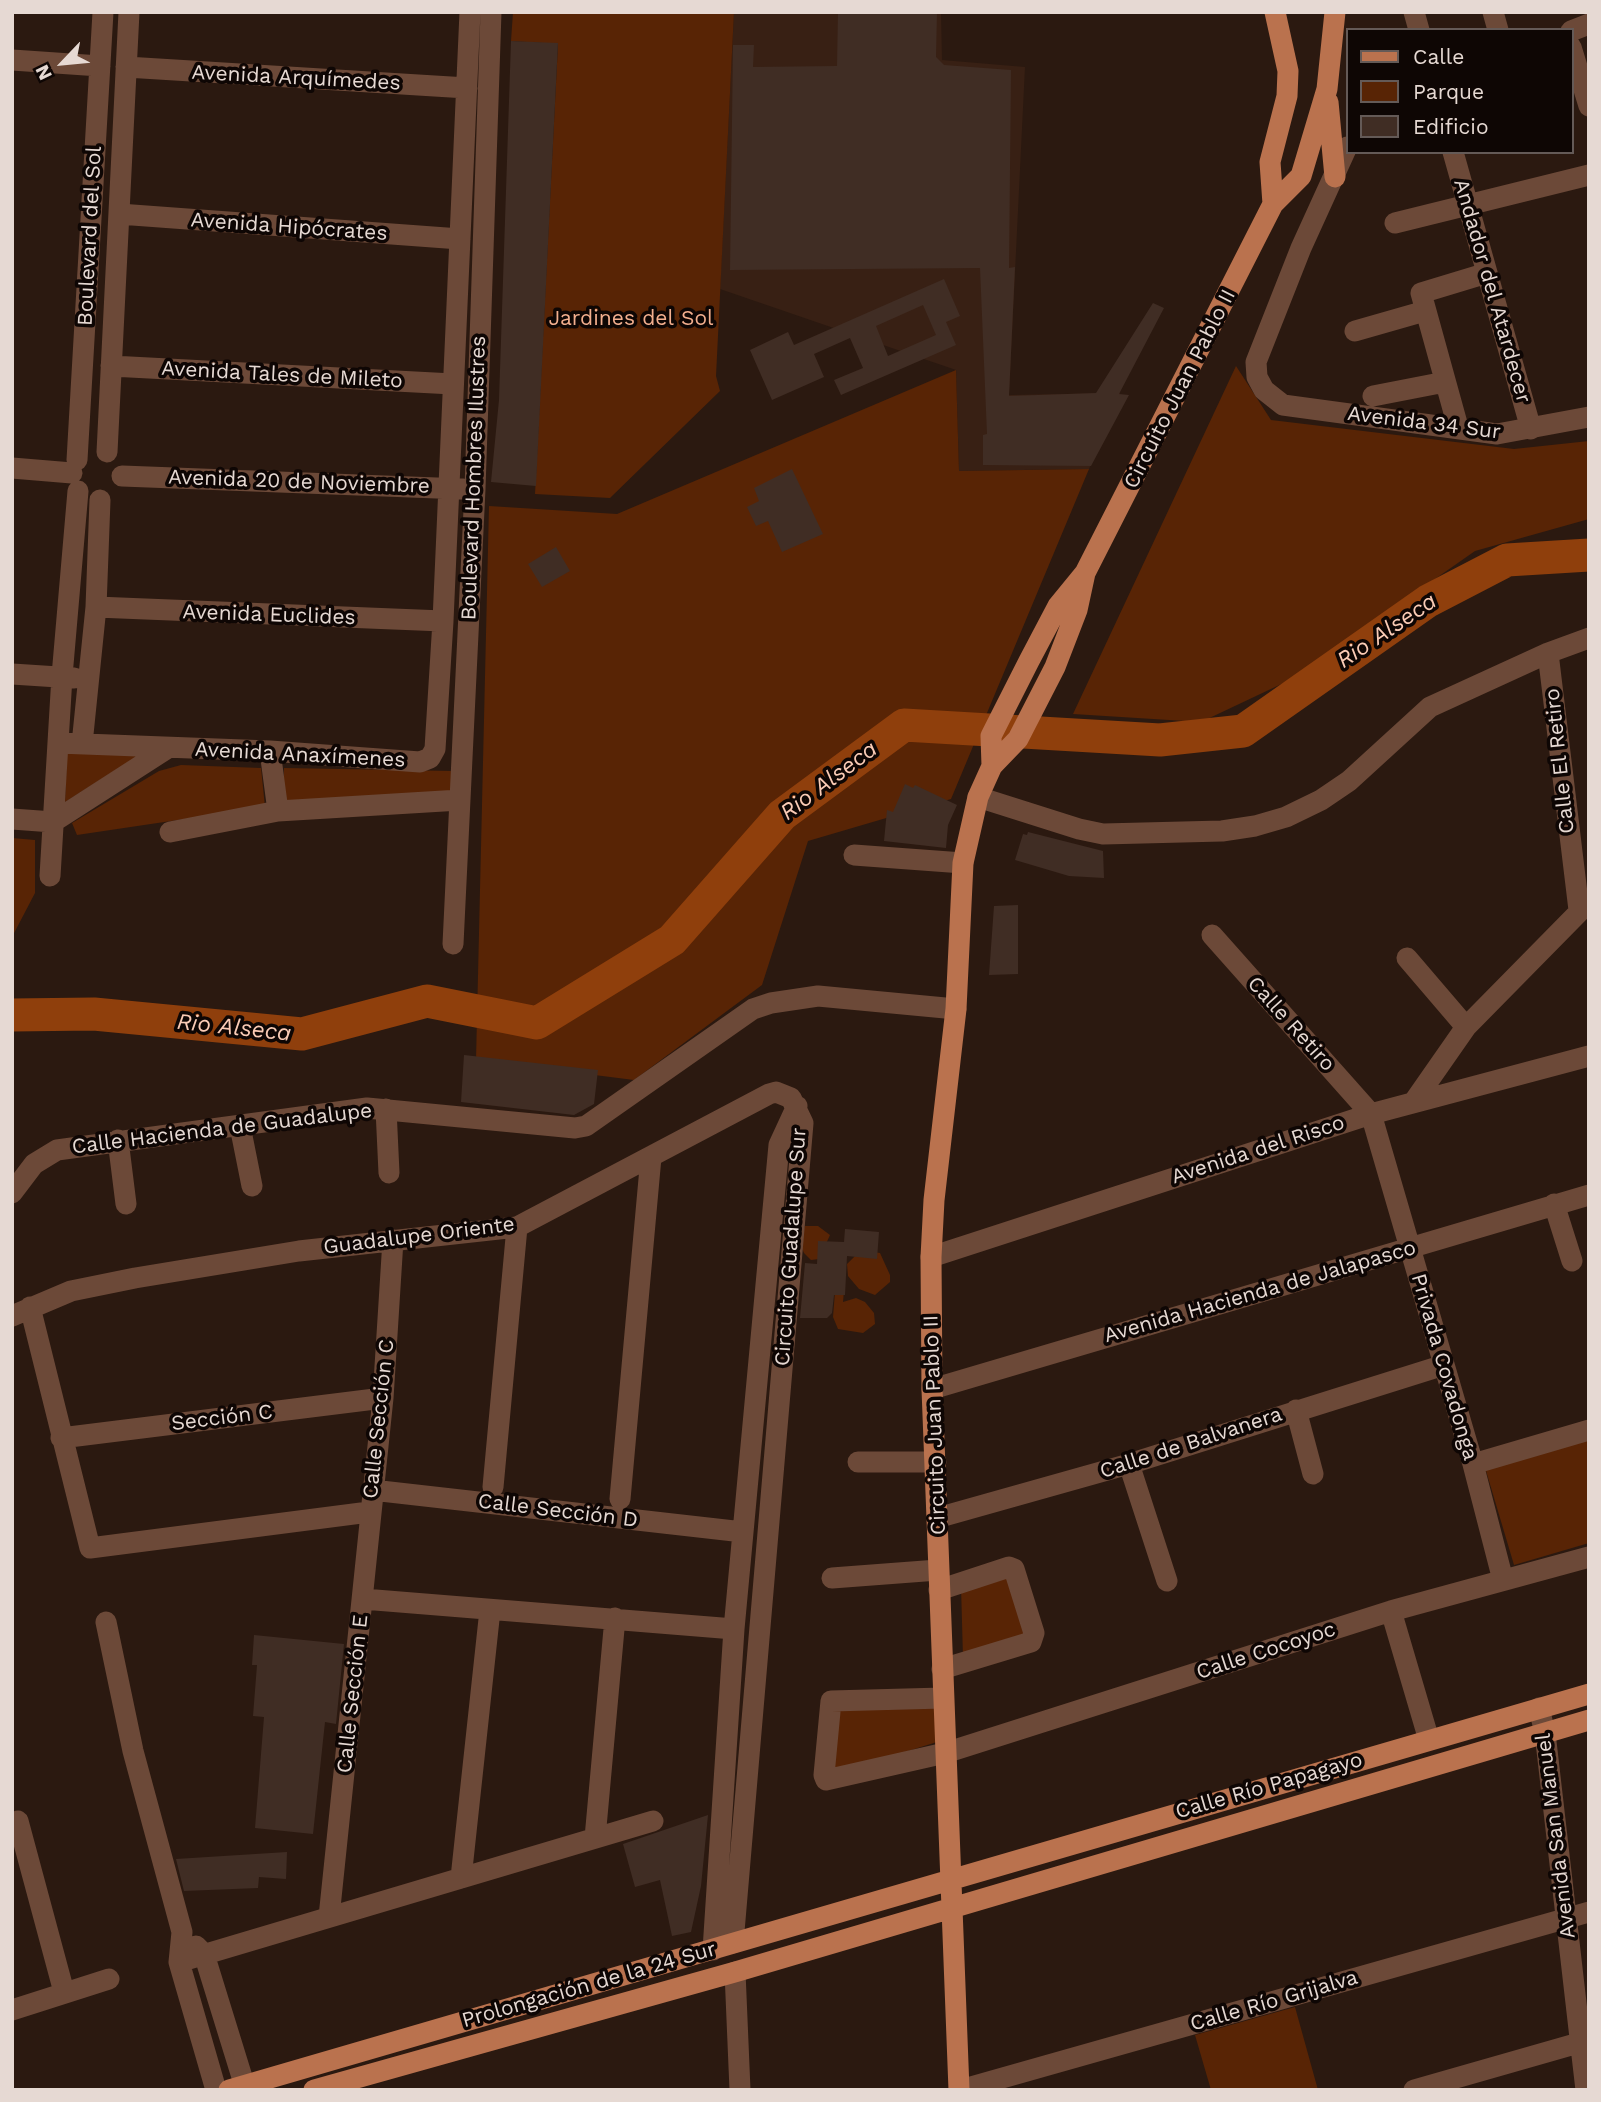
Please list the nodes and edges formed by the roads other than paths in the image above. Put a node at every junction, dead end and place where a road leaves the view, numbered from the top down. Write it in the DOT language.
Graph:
graph roads {
  1 [pos="103,12"];
  2 [pos="129,12"];
  3 [pos="470,12"];
  4 [pos="491,12"];
  5 [pos="1275,12"];
  6 [pos="1335,12"];
  7 [pos="12,60"];
  8 [pos="100,66"];
  9 [pos="126,67"];
  10 [pos="1575,77"];
  11 [pos="467,88"];
  12 [pos="1327,89"];
  13 [pos="1589,106"];
  14 [pos="95,140"];
  15 [pos="122,140"];
  16 [pos="1346,150"];
  17 [pos="1454,154"];
  18 [pos="1589,175"];
  19 [pos="1335,177"];
  20 [pos="1273,204"];
  21 [pos="1468,206"];
  22 [pos="119,214"];
  23 [pos="1395,223"];
  24 [pos="460,239"];
  25 [pos="1487,273"];
  26 [pos="1423,302"];
  27 [pos="86,304"];
  28 [pos="114,305"];
  29 [pos="1355,331"];
  30 [pos="111,366"];
  31 [pos="1445,382"];
  32 [pos="453,384"];
  33 [pos="1373,396"];
  34 [pos="1589,417"];
  35 [pos="1458,427"];
  36 [pos="1531,429"];
  37 [pos="107,452"];
  38 [pos="12,468"];
  39 [pos="75,475"];
  40 [pos="122,476"];
  41 [pos="449,488"];
  42 [pos="475,489"];
  43 [pos="100,500"];
  44 [pos="1085,573"];
  45 [pos="96,607"];
  46 [pos="443,621"];
  47 [pos="1589,638"];
  48 [pos="1548,653"];
  49 [pos="12,674"];
  50 [pos="62,676"];
  51 [pos="86,679"];
  52 [pos="58,743"];
  53 [pos="82,744"];
  54 [pos="168,748"];
  55 [pos="270,751"];
  56 [pos="430,758"];
  57 [pos="992,766"];
  58 [pos="978,797"];
  59 [pos="460,800"];
  60 [pos="278,811"];
  61 [pos="12,819"];
  62 [pos="53,822"];
  63 [pos="170,832"];
  64 [pos="1579,843"];
  65 [pos="855,855"];
  66 [pos="963,863"];
  67 [pos="50,876"];
  68 [pos="1584,906"];
  69 [pos="1212,935"];
  70 [pos="453,944"];
  71 [pos="1407,958"];
  72 [pos="956,1009"];
  73 [pos="1466,1027"];
  74 [pos="1589,1056"];
  75 [pos="1413,1103"];
  76 [pos="797,1106"];
  77 [pos="386,1109"];
  78 [pos="1371,1114"];
  79 [pos="240,1126"];
  80 [pos="118,1140"];
  81 [pos="651,1157"];
  82 [pos="389,1173"];
  83 [pos="253,1186"];
  84 [pos="12,1193"];
  85 [pos="1589,1195"];
  86 [pos="1554,1204"];
  87 [pos="127,1205"];
  88 [pos="517,1227"];
  89 [pos="393,1240"];
  90 [pos="1410,1248"];
  91 [pos="931,1256"];
  92 [pos="1572,1261"];
  93 [pos="21,1312"];
  94 [pos="1444,1365"];
  95 [pos="932,1389"];
  96 [pos="383,1398"];
  97 [pos="755,1401"];
  98 [pos="779,1402"];
  99 [pos="1296,1410"];
  100 [pos="1589,1430"];
  101 [pos="61,1438"];
  102 [pos="858,1462"];
  103 [pos="936,1462"];
  104 [pos="1129,1464"];
  105 [pos="1473,1464"];
  106 [pos="1313,1474"];
  107 [pos="493,1487"];
  108 [pos="372,1490"];
  109 [pos="620,1499"];
  110 [pos="369,1512"];
  111 [pos="937,1518"];
  112 [pos="743,1532"];
  113 [pos="1589,1557"];
  114 [pos="832,1578"];
  115 [pos="939,1580"];
  116 [pos="1503,1580"];
  117 [pos="1167,1581"];
  118 [pos="363,1599"];
  119 [pos="490,1610"];
  120 [pos="1391,1611"];
  121 [pos="615,1619"];
  122 [pos="106,1622"];
  123 [pos="734,1629"];
  124 [pos="942,1669"];
  125 [pos="730,1691"];
  126 [pos="754,1692"];
  127 [pos="1589,1694"];
  128 [pos="943,1698"];
  129 [pos="1539,1708"];
  130 [pos="1589,1720"];
  131 [pos="1545,1733"];
  132 [pos="1429,1740"];
  133 [pos="945,1753"];
  134 [pos="18,1821"];
  135 [pos="653,1821"];
  136 [pos="595,1838"];
  137 [pos="461,1878"];
  138 [pos="949,1878"];
  139 [pos="950,1906"];
  140 [pos="1589,1912"];
  141 [pos="329,1917"];
  142 [pos="1566,1919"];
  143 [pos="182,1932"];
  144 [pos="723,1946"];
  145 [pos="204,1954"];
  146 [pos="179,1962"];
  147 [pos="735,1972"];
  148 [pos="109,1979"];
  149 [pos="64,1992"];
  150 [pos="12,2010"];
  151 [pos="1585,2041"];
  152 [pos="240,2088"];
  153 [pos="216,2090"];
  154 [pos="314,2090"];
  155 [pos="740,2090"];
  156 [pos="960,2090"];
  157 [pos="1414,2090"];
  158 [pos="1586,2090"];
  1 -- 8 [label="street, Boulevard del Sol"];
  2 -- 9 [label="street, Boulevard del Sol"];
  3 -- 11 [label="street, Boulevard Hombres Ilustres"];
  4 -- 42 [label="street, Boulevard Hombres Ilustres"];
  5 -- 20 [label="main road"];
  6 -- 12 [label="main road, Circuito Juan Pablo II"];
  7 -- 8 [label="street"];
  8 -- 14 [label="street, Boulevard del Sol"];
  9 -- 11 [label="street, Avenida Arquímedes"];
  9 -- 15 [label="street, Boulevard del Sol"];
  10 -- 13 [label="street"];
  11 -- 24 [label="street, Boulevard Hombres Ilustres"];
  12 -- 19 [label="main road"];
  12 -- 20 [label="main road, Circuito Juan Pablo II"];
  14 -- 15 [label="street"];
  14 -- 27 [label="street, Boulevard del Sol"];
  15 -- 22 [label="street, Boulevard del Sol"];
  16 -- 19 [label="street"];
  17 -- 21 [label="street, Andador del Atardecer"];
  18 -- 21 [label="street"];
  19 -- 35 [label="street, Avenida 34 Sur"];
  20 -- 44 [label="main road, Circuito Juan Pablo II"];
  21 -- 23 [label="street"];
  21 -- 25 [label="street, Andador del Atardecer"];
  22 -- 24 [label="street, Avenida Hipócrates"];
  22 -- 28 [label="street, Boulevard del Sol"];
  24 -- 32 [label="street, Boulevard Hombres Ilustres"];
  25 -- 26 [label="street"];
  25 -- 36 [label="street, Andador del Atardecer"];
  26 -- 29 [label="street"];
  26 -- 31 [label="street"];
  27 -- 28 [label="street"];
  27 -- 39 [label="street, Boulevard del Sol"];
  28 -- 30 [label="street, Boulevard del Sol"];
  30 -- 32 [label="street, Avenida Tales de Mileto"];
  30 -- 37 [label="street, Boulevard del Sol"];
  31 -- 33 [label="street"];
  31 -- 35 [label="street"];
  32 -- 41 [label="street, Boulevard Hombres Ilustres"];
  34 -- 36 [label="street, Avenida 34 Sur"];
  35 -- 36 [label="street, Avenida 34 Sur"];
  37 -- 39 [label="street"];
  37 -- 40 [label="street"];
  38 -- 39 [label="street"];
  39 -- 43 [label="street"];
  39 -- 50 [label="street, Boulevard del Sol"];
  40 -- 41 [label="street, Avenida 20 de Noviembre"];
  40 -- 43 [label="street"];
  41 -- 42 [label="street, Avenida 20 de Noviembre"];
  41 -- 46 [label="street, Boulevard Hombres Ilustres"];
  42 -- 59 [label="street, Boulevard Hombres Ilustres"];
  43 -- 45 [label="street"];
  44 -- 57 [label="main road, Circuito Juan Pablo II"];
  44 -- 57 [label="main road, Circuito Juan Pablo II"];
  45 -- 46 [label="street, Avenida Euclides"];
  45 -- 51 [label="street"];
  46 -- 56 [label="street, Boulevard Hombres Ilustres"];
  47 -- 48 [label="street"];
  48 -- 58 [label="street"];
  48 -- 64 [label="street, Calle El Retiro"];
  49 -- 50 [label="street"];
  50 -- 51 [label="street"];
  50 -- 52 [label="street, Boulevard del Sol"];
  51 -- 53 [label="street"];
  52 -- 53 [label="street, Avenida Anaxímenes"];
  52 -- 62 [label="street, Boulevard del Sol"];
  53 -- 54 [label="street, Avenida Anaxímenes"];
  54 -- 55 [label="street, Avenida Anaxímenes"];
  54 -- 62 [label="street, Avenida Anaxímenes"];
  55 -- 56 [label="street, Avenida Anaxímenes"];
  55 -- 60 [label="street"];
  57 -- 58 [label="main road, Circuito Juan Pablo II"];
  58 -- 66 [label="main road, Circuito Juan Pablo II"];
  59 -- 60 [label="street"];
  59 -- 70 [label="street, Boulevard Hombres Ilustres"];
  60 -- 63 [label="street"];
  61 -- 62 [label="street"];
  62 -- 67 [label="street, Boulevard del Sol"];
  64 -- 68 [label="street, Calle El Retiro"];
  65 -- 66 [label="street"];
  66 -- 72 [label="main road, Circuito Juan Pablo II"];
  68 -- 73 [label="street"];
  69 -- 78 [label="street, Calle Retiro"];
  71 -- 73 [label="street"];
  72 -- 77 [label="street, Calle Hacienda de Guadalupe"];
  72 -- 91 [label="main road, Circuito Juan Pablo II"];
  73 -- 75 [label="street"];
  74 -- 75 [label="street, Avenida del Risco"];
  75 -- 78 [label="street, Avenida del Risco"];
  76 -- 81 [label="street, Guadalupe Oriente"];
  76 -- 97 [label="street, Circuito Guadalupe Sur"];
  76 -- 98 [label="street, Circuito Guadalupe Sur"];
  77 -- 79 [label="street, Calle Hacienda de Guadalupe"];
  77 -- 82 [label="street"];
  78 -- 90 [label="street, Privada Covadonga"];
  78 -- 91 [label="street, Avenida del Risco"];
  79 -- 80 [label="street, Calle Hacienda de Guadalupe"];
  79 -- 83 [label="street"];
  80 -- 84 [label="street, Calle Hacienda de Guadalupe"];
  80 -- 87 [label="street"];
  81 -- 88 [label="street, Guadalupe Oriente"];
  81 -- 109 [label="street, Calle Sección D"];
  85 -- 86 [label="street, Avenida Hacienda de Jalapasco"];
  86 -- 90 [label="street, Avenida Hacienda de Jalapasco"];
  86 -- 92 [label="street"];
  88 -- 89 [label="street, Guadalupe Oriente"];
  88 -- 107 [label="street, Calle Sección D"];
  89 -- 93 [label="street, Guadalupe Oriente"];
  89 -- 96 [label="street, Calle Sección C"];
  90 -- 94 [label="street, Privada Covadonga"];
  90 -- 95 [label="street, Avenida Hacienda de Jalapasco"];
  91 -- 95 [label="main road, Circuito Juan Pablo II"];
  93 -- 101 [label="street"];
  94 -- 99 [label="street, Calle de Balvanera"];
  94 -- 105 [label="street, Privada Covadonga"];
  95 -- 103 [label="main road, Circuito Juan Pablo II"];
  96 -- 101 [label="street, Sección C"];
  96 -- 108 [label="street, Calle Sección C"];
  97 -- 98 [label="street"];
  97 -- 112 [label="street, Circuito Guadalupe Sur"];
  98 -- 126 [label="street, Circuito Guadalupe Sur"];
  99 -- 104 [label="street, Calle de Balvanera"];
  99 -- 106 [label="street"];
  100 -- 105 [label="street"];
  101 -- 110 [label="street"];
  102 -- 103 [label="street"];
  103 -- 111 [label="main road, Circuito Juan Pablo II"];
  104 -- 111 [label="street, Calle de Balvanera"];
  104 -- 117 [label="street"];
  105 -- 116 [label="street, Privada Covadonga"];
  108 -- 110 [label="street, Calle Sección C"];
  108 -- 112 [label="street, Calle Sección D"];
  110 -- 118 [label="street, Calle Sección C"];
  111 -- 115 [label="main road, Circuito Juan Pablo II"];
  112 -- 123 [label="street, Circuito Guadalupe Sur"];
  113 -- 116 [label="street, Calle Cocoyoc"];
  114 -- 115 [label="street"];
  115 -- 124 [label="main road, Circuito Juan Pablo II"];
  115 -- 124 [label="street"];
  116 -- 120 [label="street, Calle Cocoyoc"];
  118 -- 119 [label="street, Calle Sección E"];
  118 -- 141 [label="street, Calle Sección E"];
  119 -- 121 [label="street, Calle Sección E"];
  119 -- 137 [label="street"];
  120 -- 132 [label="street"];
  120 -- 133 [label="street, Calle Cocoyoc"];
  121 -- 123 [label="street, Calle Sección E"];
  121 -- 136 [label="street"];
  122 -- 143 [label="street"];
  123 -- 125 [label="street, Circuito Guadalupe Sur"];
  124 -- 128 [label="main road, Circuito Juan Pablo II"];
  125 -- 126 [label="street"];
  125 -- 144 [label="street, Circuito Guadalupe Sur"];
  126 -- 144 [label="street, Circuito Guadalupe Sur"];
  127 -- 129 [label="main road, Calle Río Papagayo"];
  128 -- 133 [label="main road, Circuito Juan Pablo II"];
  128 -- 133 [label="street, Calle Cocoyoc"];
  129 -- 131 [label="street, Avenida San Manuel"];
  129 -- 132 [label="main road, Calle Río Papagayo"];
  130 -- 131 [label="main road, Calle Río Papagayo"];
  131 -- 139 [label="main road, Calle Río Papagayo"];
  131 -- 142 [label="street, Avenida San Manuel"];
  132 -- 138 [label="main road, Calle Río Papagayo"];
  133 -- 138 [label="main road, Circuito Juan Pablo II"];
  134 -- 149 [label="street"];
  135 -- 136 [label="street"];
  136 -- 137 [label="street"];
  137 -- 141 [label="street"];
  138 -- 139 [label="main road, Circuito Juan Pablo II"];
  138 -- 144 [label="main road, Prolongación de la 24 Sur"];
  139 -- 147 [label="main road, Prolongación de la 24 Sur"];
  139 -- 156 [label="main road, Circuito Juan Pablo II"];
  140 -- 142 [label="street, Calle Río Grijalva"];
  141 -- 145 [label="street"];
  142 -- 151 [label="street, Avenida San Manuel"];
  142 -- 156 [label="street, Calle Río Grijalva"];
  143 -- 145 [label="street"];
  143 -- 146 [label="street"];
  144 -- 152 [label="main road, Prolongación de la 24 Sur"];
  145 -- 146 [label="street"];
  145 -- 152 [label="street"];
  146 -- 153 [label="street"];
  147 -- 154 [label="main road, Prolongación de la 24 Sur"];
  147 -- 155 [label="street"];
  148 -- 149 [label="street"];
  149 -- 150 [label="street"];
  151 -- 157 [label="street"];
  151 -- 158 [label="street, Avenida San Manuel"];
}
